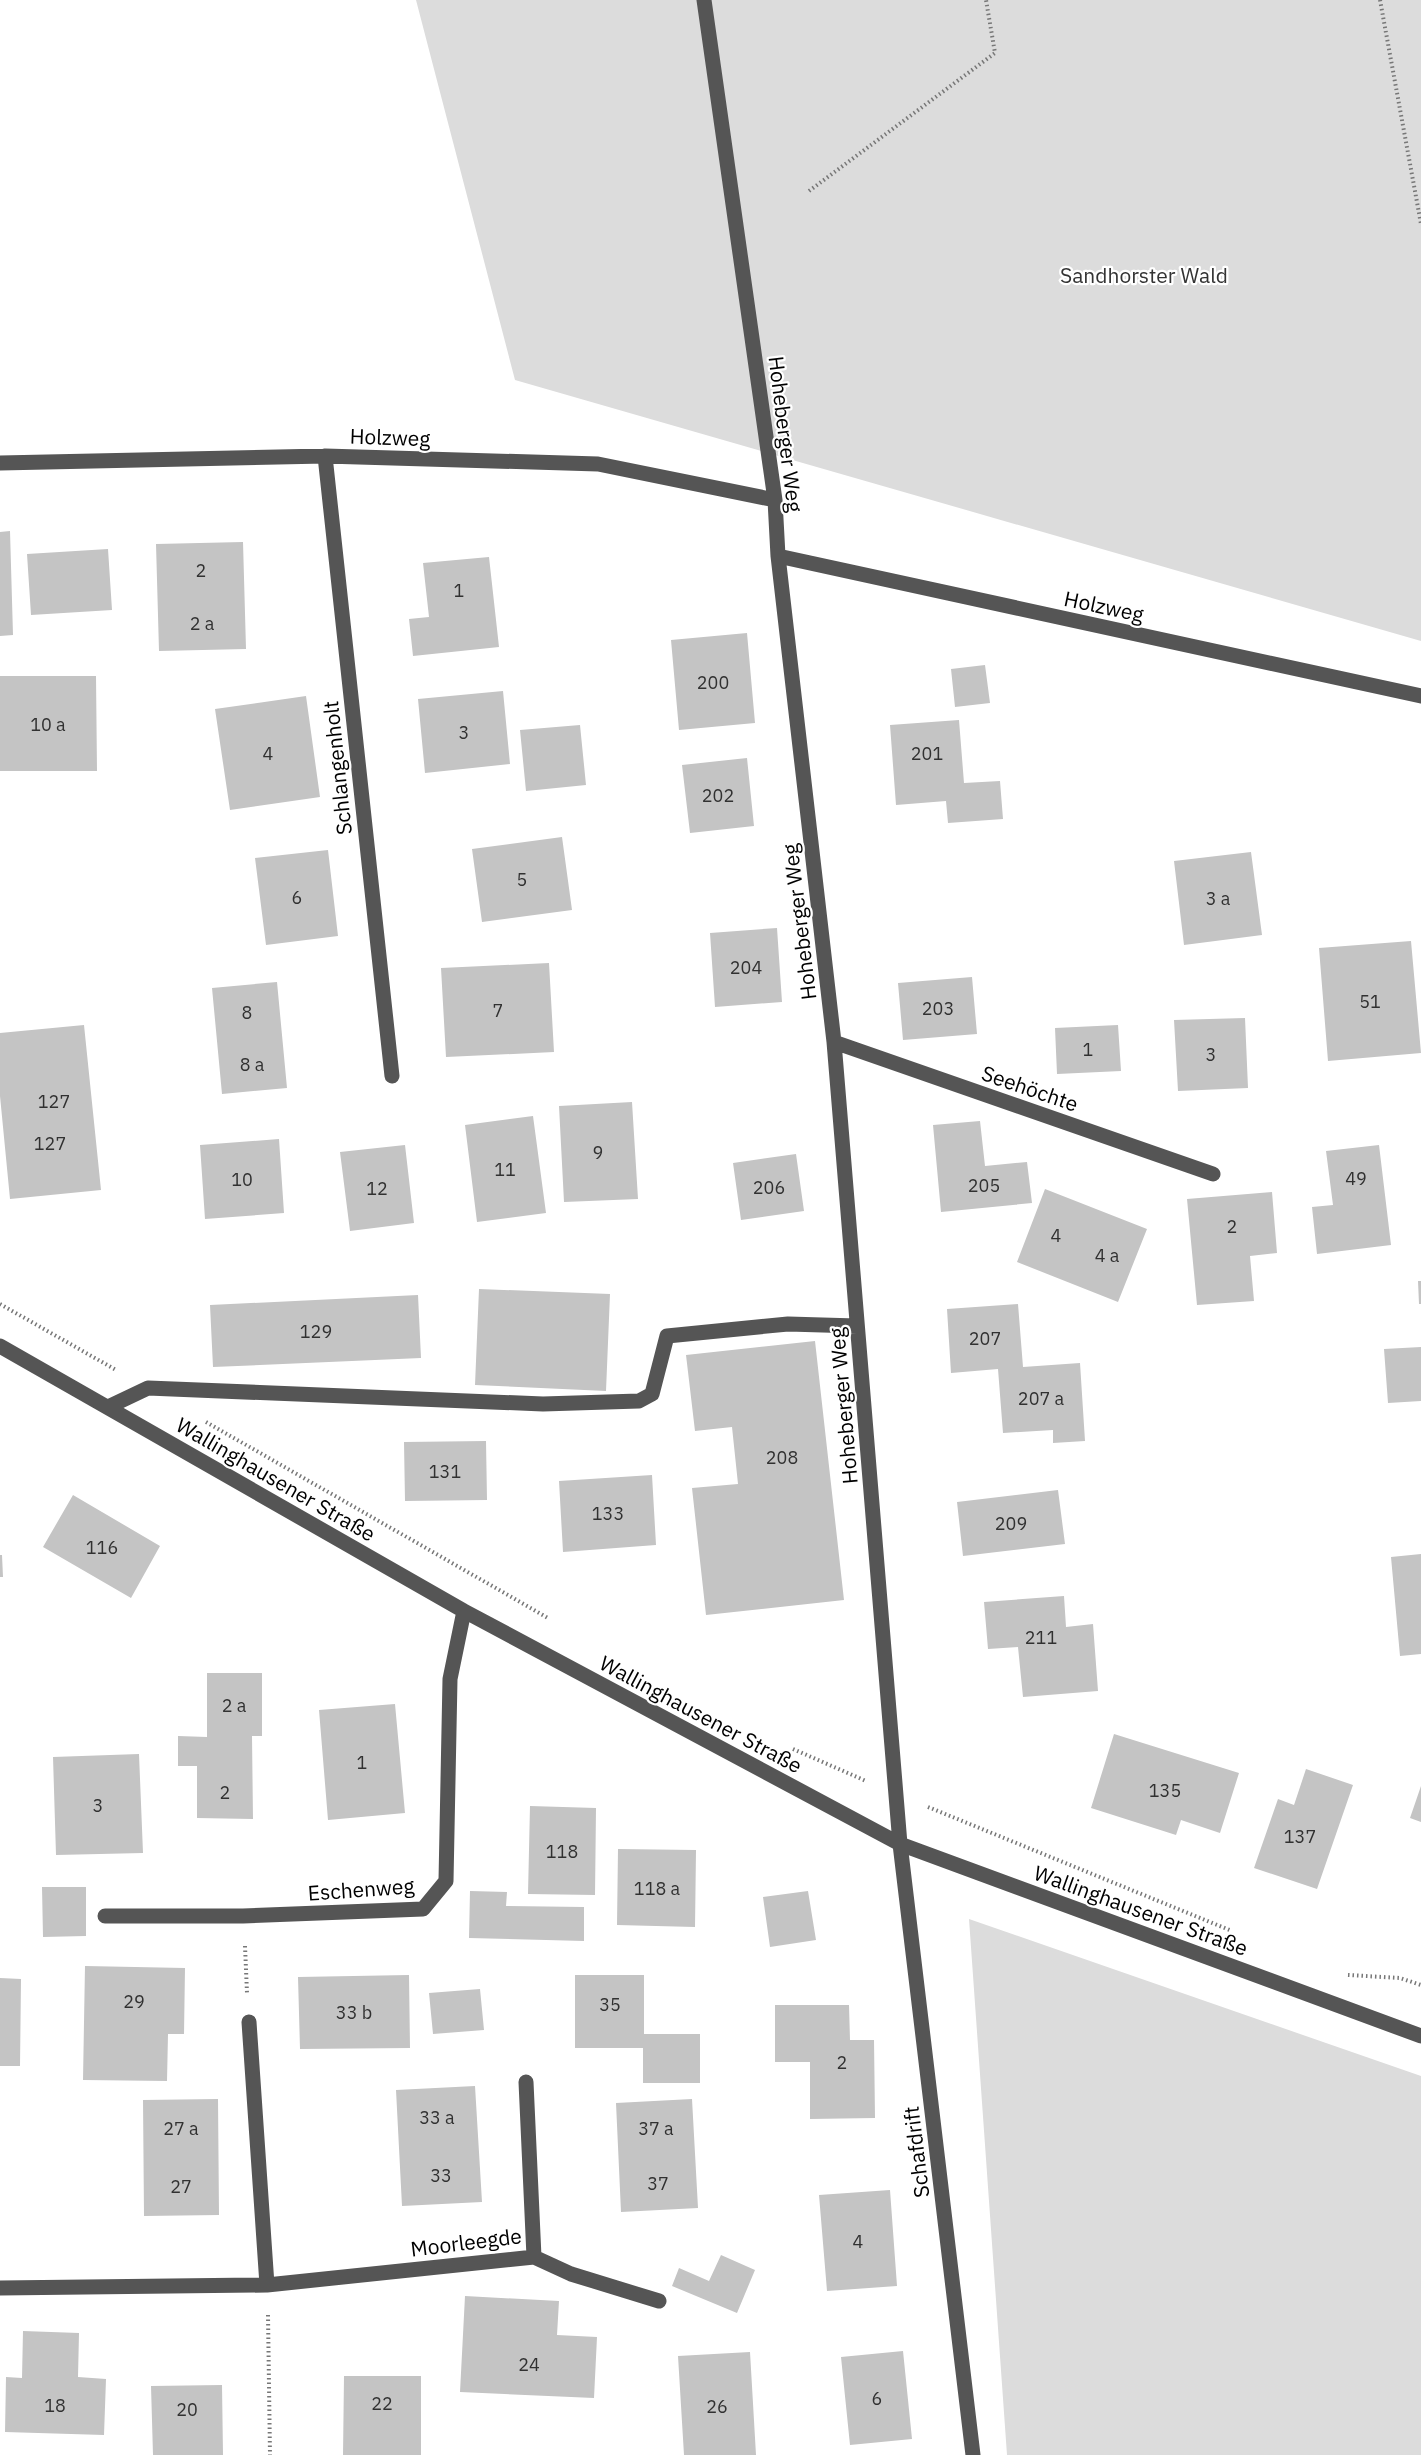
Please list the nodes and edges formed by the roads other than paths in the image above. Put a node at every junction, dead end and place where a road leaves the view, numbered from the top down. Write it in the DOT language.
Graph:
graph roads {
  1 [pos="704,0"];
  2 [pos="325,456"];
  3 [pos="0,463"];
  4 [pos="775,500"];
  5 [pos="778,556"];
  6 [pos="1421,696"];
  7 [pos="834,1042"];
  8 [pos="392,1076"];
  9 [pos="1213,1174"];
  10 [pos="858,1326"];
  11 [pos="0,1346"];
  12 [pos="108,1407"];
  13 [pos="464,1611"];
  14 [pos="900,1844"];
  15 [pos="105,1916"];
  16 [pos="249,2022"];
  17 [pos="1421,2036"];
  18 [pos="526,2082"];
  19 [pos="534,2256"];
  20 [pos="267,2285"];
  21 [pos="0,2288"];
  22 [pos="659,2301"];
  23 [pos="974,2455"];
  1 -- 4 [label="street, Hoheberger Weg"];
  2 -- 3 [label="street, Holzweg"];
  2 -- 4 [label="street, Holzweg"];
  2 -- 8 [label="street, Schlangenholt"];
  4 -- 5 [label="street, Hoheberger Weg"];
  5 -- 6 [label="street, Holzweg"];
  5 -- 7 [label="street, Hoheberger Weg"];
  7 -- 9 [label="street, Seehöchte"];
  7 -- 10 [label="street, Hoheberger Weg"];
  10 -- 12 [label="street"];
  10 -- 14 [label="street, Hoheberger Weg"];
  11 -- 12 [label="street, Wallinghausener Straße"];
  12 -- 13 [label="street, Wallinghausener Straße"];
  13 -- 14 [label="street, Wallinghausener Straße"];
  13 -- 15 [label="street, Eschenweg"];
  14 -- 17 [label="street, Wallinghausener Straße"];
  14 -- 23 [label="street, Schafdrift"];
  16 -- 20 [label="street"];
  18 -- 19 [label="street, Moorleegde"];
  19 -- 20 [label="street, Moorleegde"];
  19 -- 22 [label="street"];
  20 -- 21 [label="street, Moorleegde"];
}
